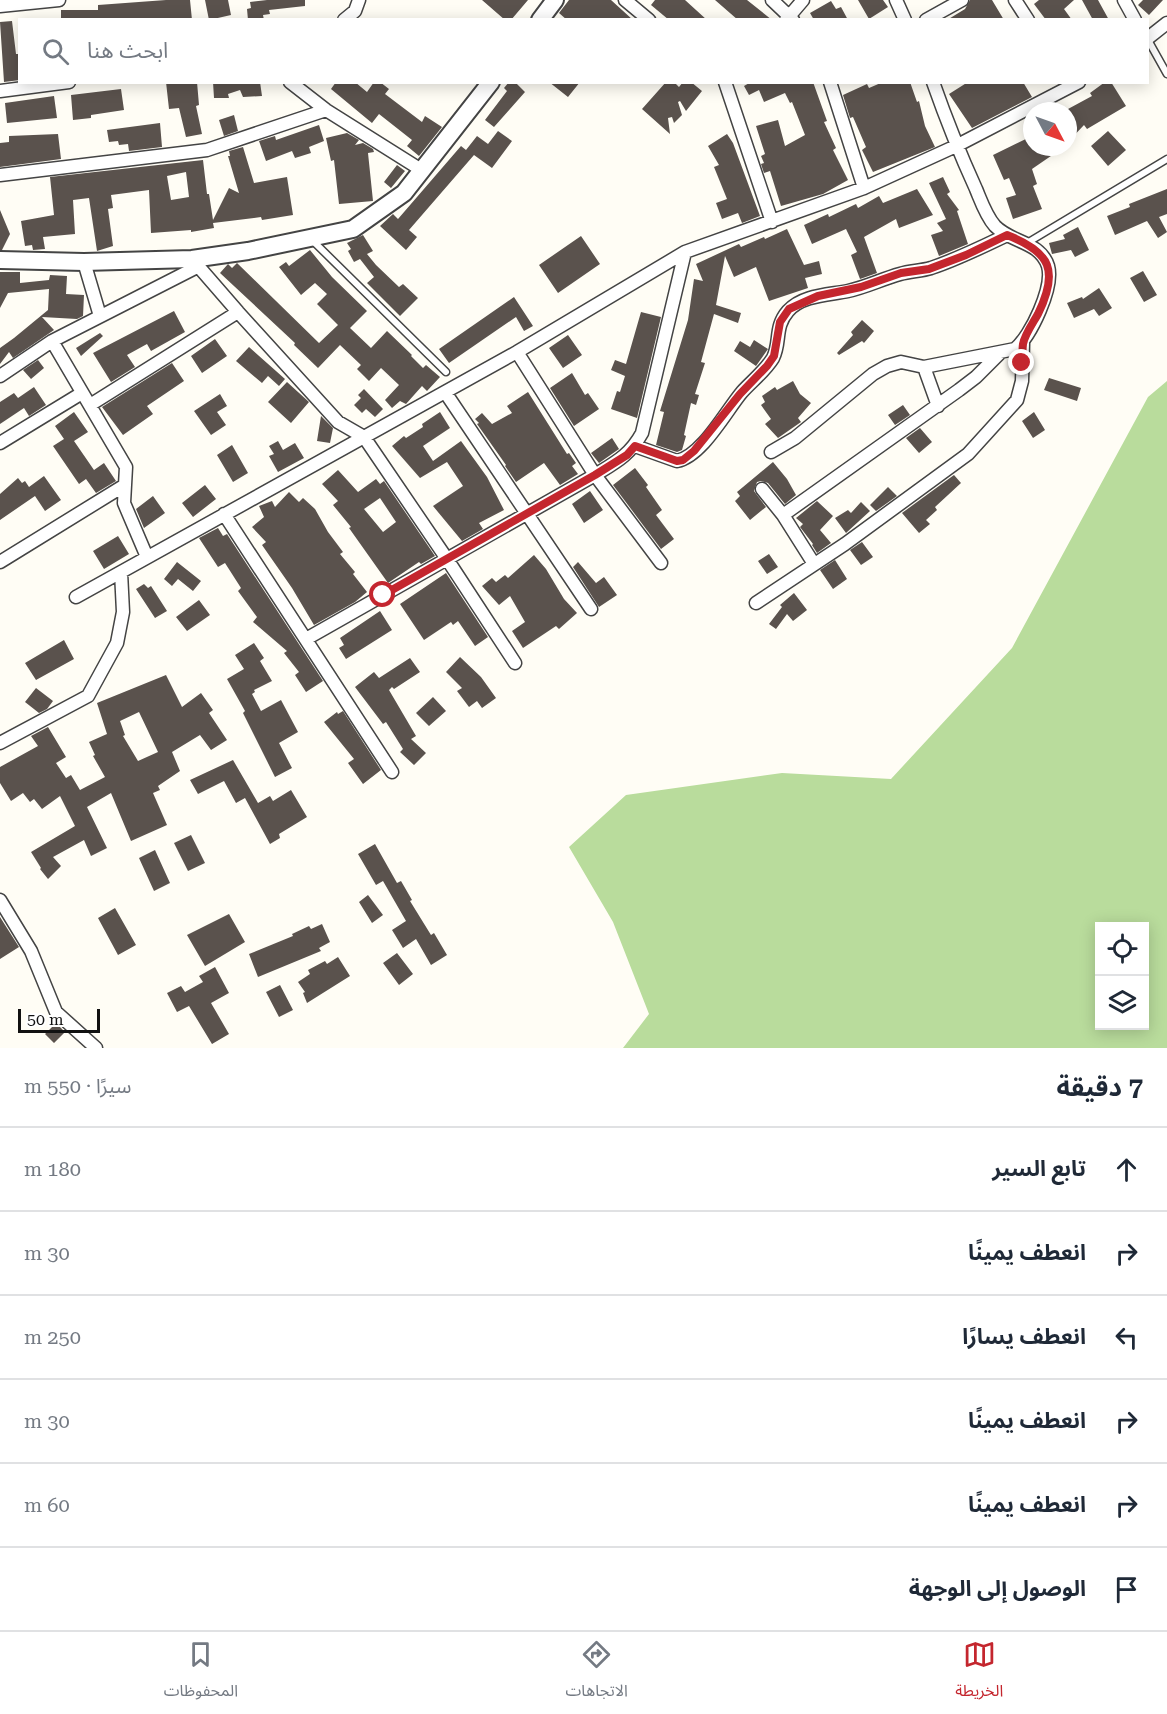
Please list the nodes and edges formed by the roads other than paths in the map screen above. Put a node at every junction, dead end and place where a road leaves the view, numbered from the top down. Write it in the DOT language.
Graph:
graph roads {
  1 [pos="59,0"];
  2 [pos="359,0"];
  3 [pos="555,0"];
  4 [pos="625,0"];
  5 [pos="772,0"];
  6 [pos="803,0"];
  7 [pos="896,0"];
  8 [pos="962,0"];
  9 [pos="1015,0"];
  10 [pos="1124,0"];
  11 [pos="31,1"];
  12 [pos="0,6"];
  13 [pos="347,18"];
  14 [pos="542,18"];
  15 [pos="647,18"];
  16 [pos="790,18"];
  17 [pos="904,18"];
  18 [pos="930,18"];
  19 [pos="1027,18"];
  20 [pos="1135,18"];
  21 [pos="1167,23"];
  22 [pos="1149,38"];
  23 [pos="1149,41"];
  24 [pos="1167,74"];
  25 [pos="54,84"];
  26 [pos="293,84"];
  27 [pos="489,84"];
  28 [pos="725,84"];
  29 [pos="831,84"];
  30 [pos="934,84"];
  31 [pos="1072,84"];
  32 [pos="0,91"];
  33 [pos="326,110"];
  34 [pos="956,146"];
  35 [pos="1167,159"];
  36 [pos="423,171"];
  37 [pos="0,175"];
  38 [pos="864,188"];
  39 [pos="772,222"];
  40 [pos="1007,235"];
  41 [pos="311,238"];
  42 [pos="1027,243"];
  43 [pos="685,252"];
  44 [pos="0,260"];
  45 [pos="84,262"];
  46 [pos="195,262"];
  47 [pos="238,312"];
  48 [pos="100,316"];
  49 [pos="52,341"];
  50 [pos="1023,343"];
  51 [pos="518,352"];
  52 [pos="1002,352"];
  53 [pos="924,367"];
  54 [pos="446,372"];
  55 [pos="0,376"];
  56 [pos="445,392"];
  57 [pos="82,393"];
  58 [pos="90,405"];
  59 [pos="938,406"];
  60 [pos="364,437"];
  61 [pos="0,443"];
  62 [pos="635,446"];
  63 [pos="771,452"];
  64 [pos="595,475"];
  65 [pos="125,485"];
  66 [pos="762,489"];
  67 [pos="224,514"];
  68 [pos="527,514"];
  69 [pos="783,515"];
  70 [pos="147,557"];
  71 [pos="447,559"];
  72 [pos="0,562"];
  73 [pos="661,563"];
  74 [pos="814,564"];
  75 [pos="121,572"];
  76 [pos="76,597"];
  77 [pos="756,603"];
  78 [pos="591,609"];
  79 [pos="306,639"];
  80 [pos="515,663"];
  81 [pos="0,743"];
  82 [pos="392,772"];
  83 [pos="0,900"];
  84 [pos="96,1048"];
  1 -- 11 [label="street"];
  2 -- 13 [label="street"];
  3 -- 14 [label="street"];
  4 -- 15 [label="street"];
  5 -- 16 [label="street"];
  6 -- 16 [label="street"];
  7 -- 17 [label="street"];
  8 -- 18 [label="street"];
  9 -- 19 [label="street"];
  10 -- 20 [label="street"];
  11 -- 12 [label="street"];
  21 -- 22 [label="street"];
  23 -- 24 [label="lane"];
  25 -- 32 [label="street"];
  26 -- 33 [label="street"];
  27 -- 36 [label="street"];
  28 -- 39 [label="street"];
  29 -- 38 [label="street"];
  30 -- 34 [label="street"];
  31 -- 34 [label="street"];
  33 -- 36 [label="street"];
  33 -- 37 [label="street"];
  34 -- 38 [label="street"];
  34 -- 40 [label="street"];
  35 -- 42 [label="lane"];
  36 -- 41 [label="street"];
  38 -- 39 [label="street"];
  39 -- 43 [label="street"];
  40 -- 42 [label="street"];
  40 -- 62 [label="street"];
  41 -- 46 [label="street"];
  41 -- 54 [label="lane"];
  42 -- 50 [label="street"];
  43 -- 51 [label="street"];
  43 -- 62 [label="street"];
  44 -- 45 [label="street"];
  45 -- 46 [label="street"];
  45 -- 48 [label="street"];
  46 -- 47 [label="street"];
  46 -- 48 [label="street"];
  47 -- 58 [label="street"];
  47 -- 60 [label="street"];
  48 -- 49 [label="street"];
  49 -- 55 [label="street"];
  49 -- 57 [label="street"];
  50 -- 52 [label="street"];
  50 -- 74 [label="street"];
  51 -- 56 [label="street"];
  51 -- 64 [label="street"];
  52 -- 53 [label="street"];
  52 -- 59 [label="street"];
  53 -- 59 [label="street"];
  53 -- 63 [label="street"];
  56 -- 60 [label="street"];
  56 -- 68 [label="street"];
  57 -- 58 [label="street"];
  57 -- 61 [label="street"];
  58 -- 65 [label="street"];
  59 -- 69 [label="street"];
  60 -- 67 [label="street"];
  60 -- 71 [label="street"];
  62 -- 64 [label="street"];
  64 -- 68 [label="street"];
  64 -- 73 [label="street"];
  65 -- 70 [label="street"];
  65 -- 72 [label="street"];
  66 -- 69 [label="street"];
  67 -- 70 [label="street"];
  67 -- 79 [label="street"];
  68 -- 71 [label="street"];
  68 -- 78 [label="street"];
  69 -- 74 [label="street"];
  70 -- 75 [label="street"];
  71 -- 79 [label="street"];
  71 -- 80 [label="street"];
  74 -- 77 [label="street"];
  75 -- 76 [label="street"];
  75 -- 81 [label="street"];
  79 -- 82 [label="street"];
  83 -- 84 [label="street"];
}
